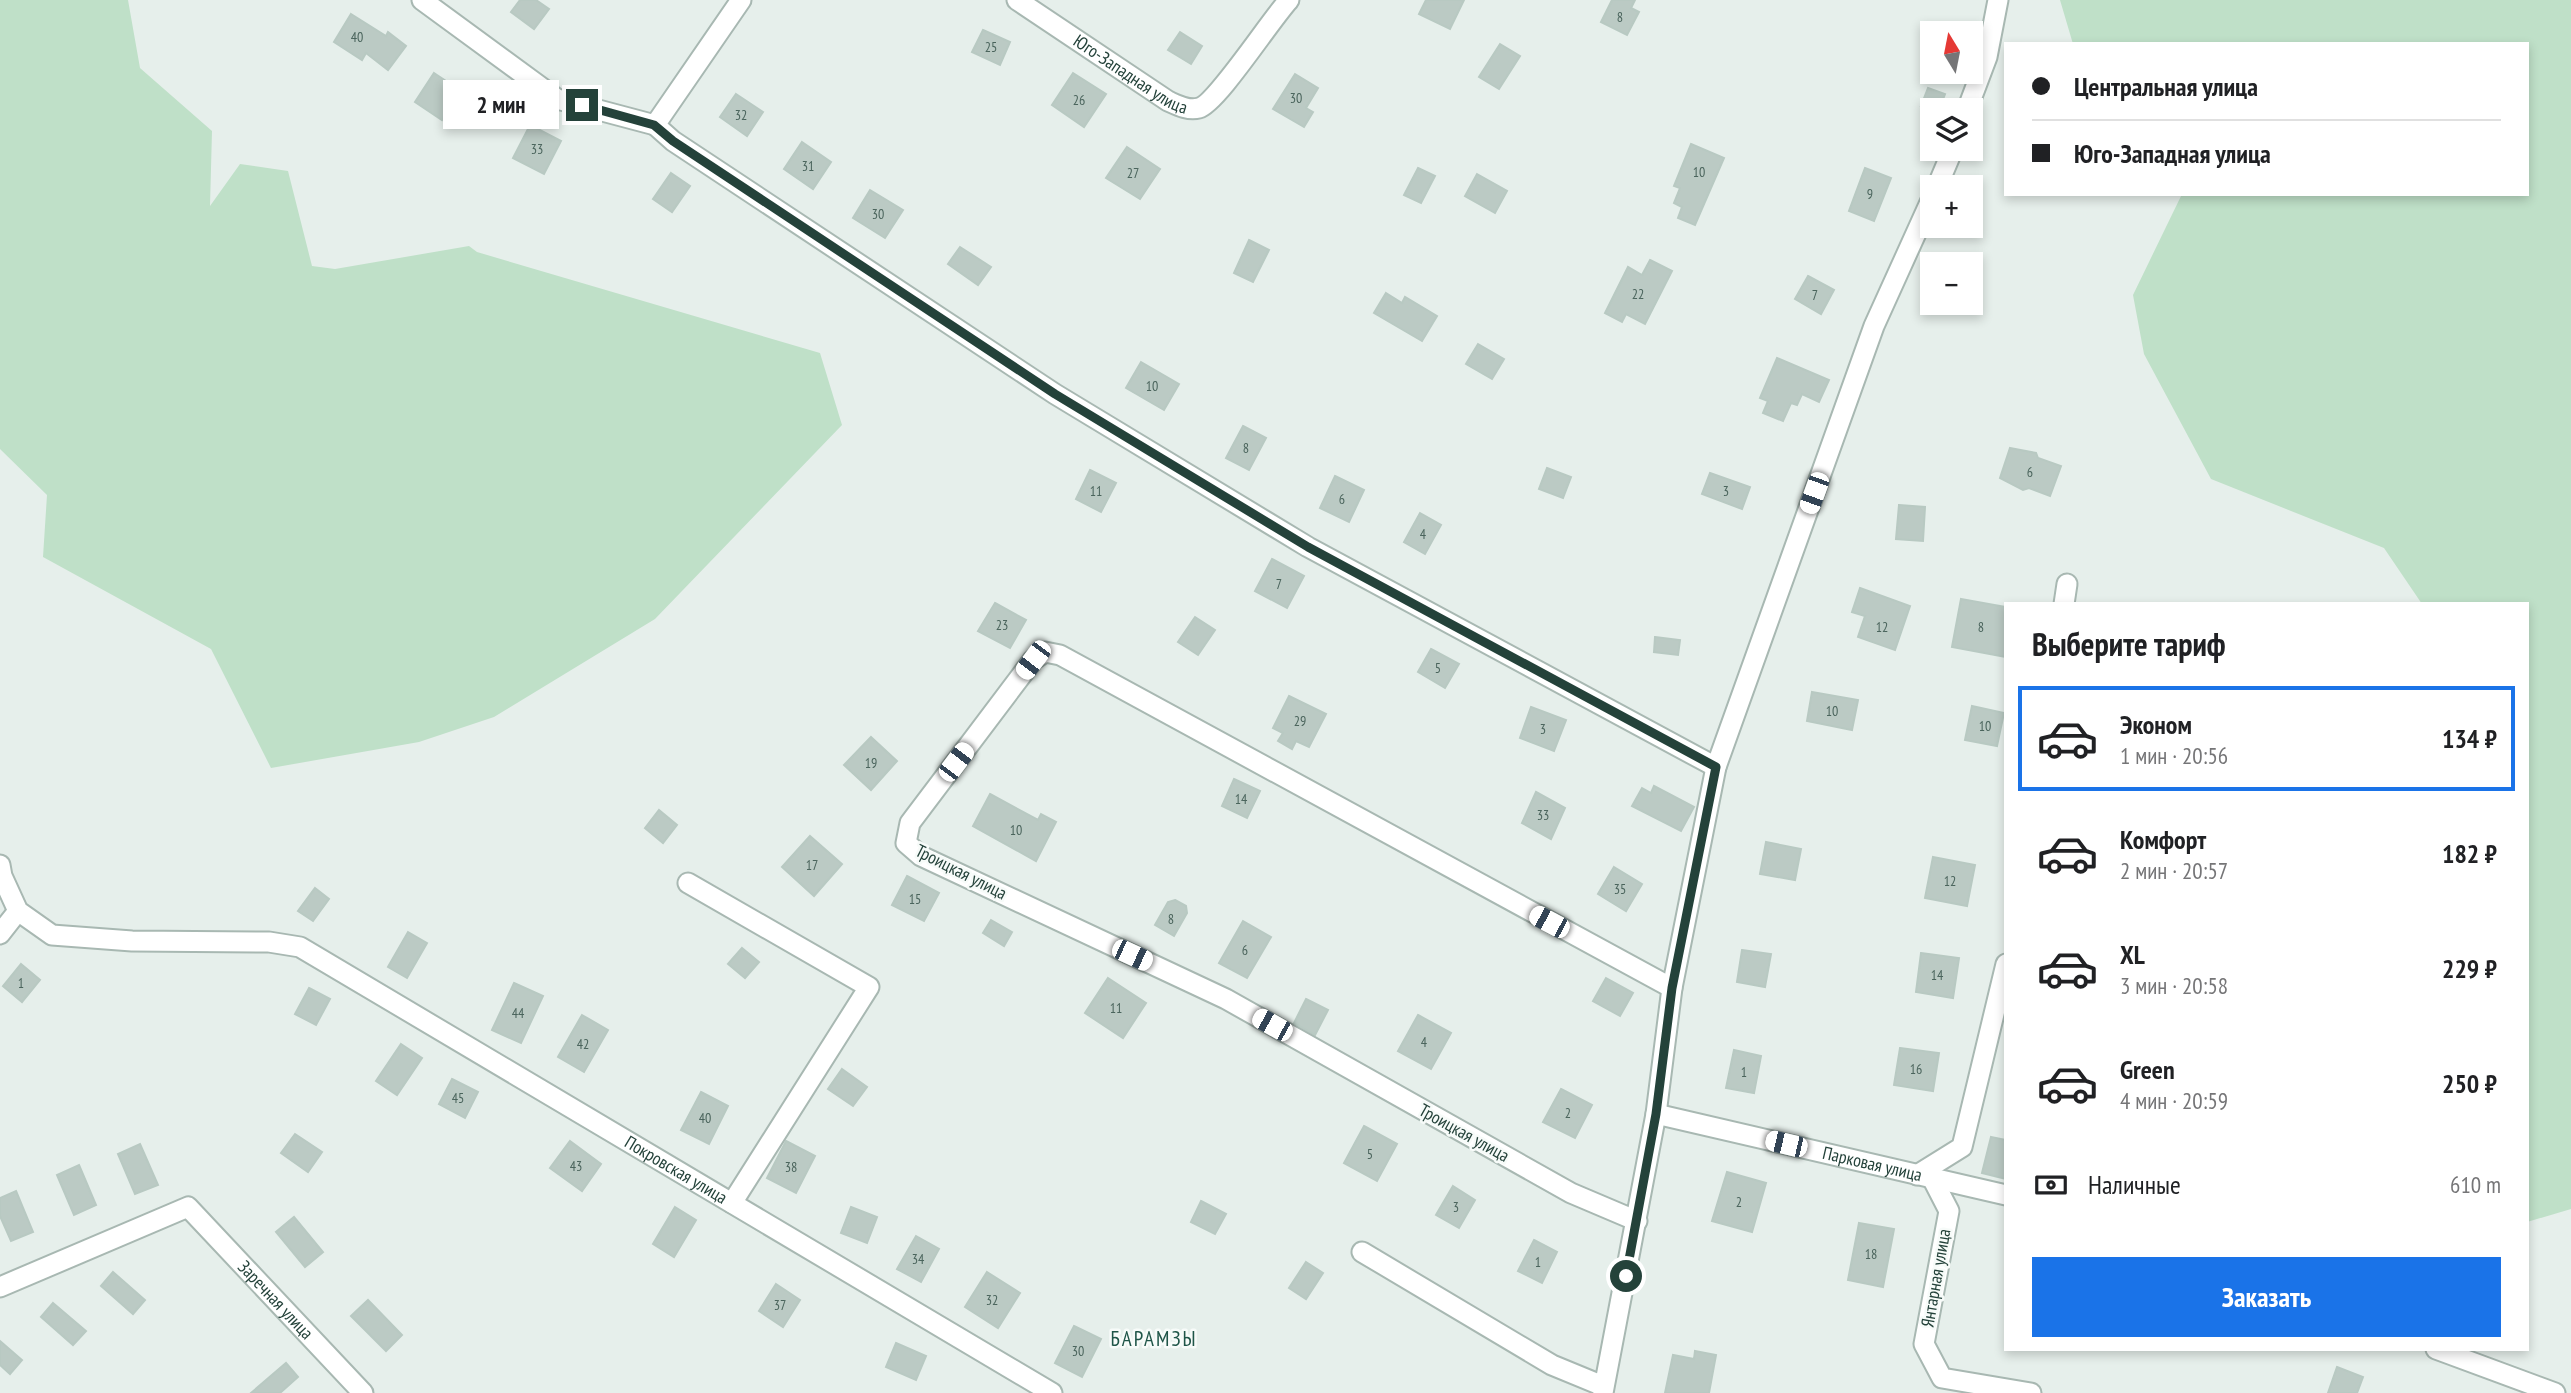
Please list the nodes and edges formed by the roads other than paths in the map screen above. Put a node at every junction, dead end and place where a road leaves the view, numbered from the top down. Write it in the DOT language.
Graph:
graph roads {
  1 [pos="741,0"];
  2 [pos="1017,0"];
  3 [pos="1289,0"];
  4 [pos="1998,0"];
  5 [pos="430,2"];
  6 [pos="1972,98"];
  7 [pos="654,125"];
  8 [pos="1920,224"];
  9 [pos="2067,584"];
  10 [pos="2064,602"];
  11 [pos="1716,767"];
  12 [pos="0,865"];
  13 [pos="688,883"];
  14 [pos="18,911"];
  15 [pos="0,934"];
  16 [pos="2004,972"];
  17 [pos="1672,988"];
  18 [pos="1656,1114"];
  19 [pos="1925,1176"];
  20 [pos="2004,1195"];
  21 [pos="732,1203"];
  22 [pos="1637,1221"];
  23 [pos="1362,1252"];
  24 [pos="0,1287"];
  25 [pos="2441,1351"];
  26 [pos="1603,1389"];
  27 [pos="363,1393"];
  28 [pos="1052,1393"];
  29 [pos="2031,1393"];
  30 [pos="2555,1393"];
  1 -- 7 [label="street"];
  2 -- 3 [label="street, Юго-Западная улица"];
  4 -- 6 [label="street"];
  5 -- 7 [label="street"];
  7 -- 11 [label="street"];
  8 -- 11 [label="street"];
  9 -- 10 [label="street"];
  11 -- 17 [label="street"];
  12 -- 14 [label="street"];
  13 -- 21 [label="street"];
  14 -- 15 [label="street"];
  14 -- 21 [label="street, Покровская улица"];
  16 -- 19 [label="street"];
  17 -- 18 [label="street"];
  17 -- 22 [label="street, Троицкая улица"];
  18 -- 19 [label="street, Парковая улица"];
  18 -- 22 [label="street"];
  19 -- 20 [label="street, Парковая улица"];
  19 -- 29 [label="street, Янтарная улица"];
  21 -- 28 [label="street, Покровская улица"];
  22 -- 26 [label="street"];
  23 -- 26 [label="street"];
  24 -- 27 [label="street, Заречная улица"];
  25 -- 30 [label="street"];
}
